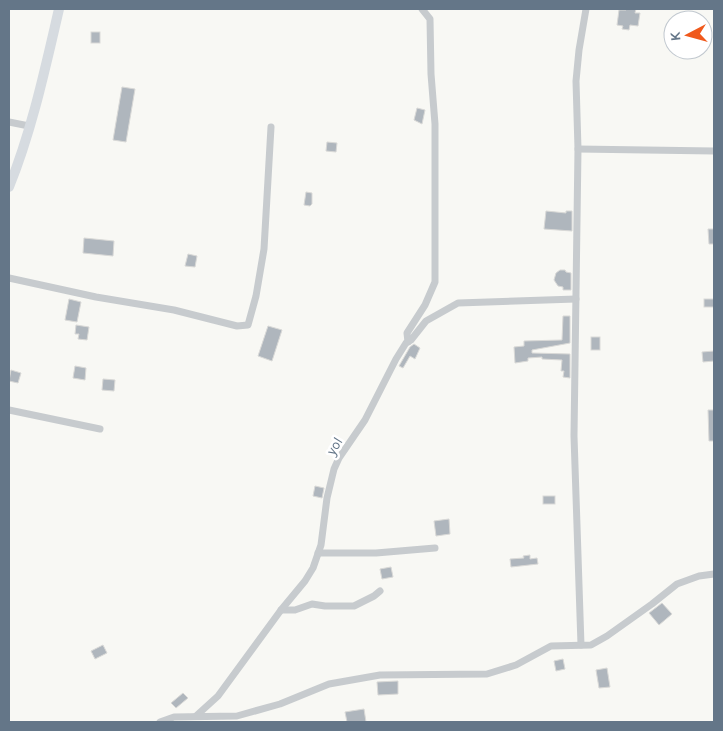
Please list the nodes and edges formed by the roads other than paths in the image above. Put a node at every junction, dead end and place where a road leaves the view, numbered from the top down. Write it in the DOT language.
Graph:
graph roads {
  1 [pos="59,9"];
  2 [pos="422,9"];
  3 [pos="586,9"];
  4 [pos="9,122"];
  5 [pos="29,126"];
  6 [pos="271,127"];
  7 [pos="578,149"];
  8 [pos="714,151"];
  9 [pos="10,182"];
  10 [pos="9,278"];
  11 [pos="576,299"];
  12 [pos="408,342"];
  13 [pos="9,410"];
  14 [pos="100,429"];
  15 [pos="435,548"];
  16 [pos="318,553"];
  17 [pos="714,574"];
  18 [pos="380,591"];
  19 [pos="280,610"];
  20 [pos="581,645"];
  21 [pos="196,716"];
  22 [pos="160,722"];
  1 -- 5 [label="main road"];
  2 -- 12 [label="street"];
  3 -- 7 [label="street"];
  4 -- 5 [label="street"];
  5 -- 9 [label="main road"];
  6 -- 10 [label="street"];
  7 -- 8 [label="street"];
  7 -- 11 [label="street"];
  11 -- 12 [label="street, yol"];
  11 -- 20 [label="street"];
  12 -- 16 [label="street, yol"];
  13 -- 14 [label="street"];
  15 -- 16 [label="street"];
  16 -- 19 [label="street, yol"];
  17 -- 20 [label="street"];
  18 -- 19 [label="street"];
  19 -- 21 [label="street, yol"];
  20 -- 21 [label="street"];
  21 -- 22 [label="street"];
}
